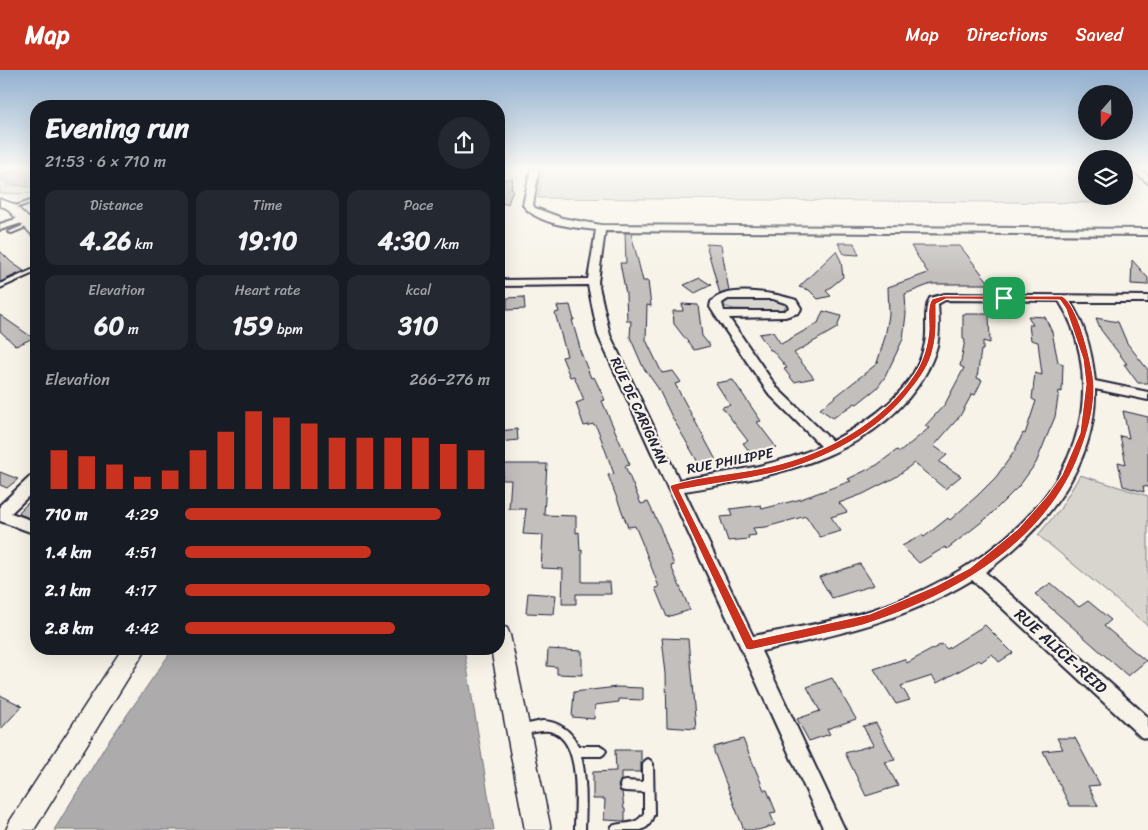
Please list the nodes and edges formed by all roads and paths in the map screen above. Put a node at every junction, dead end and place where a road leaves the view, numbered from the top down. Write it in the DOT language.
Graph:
graph roads {
  1 [pos="5,204"];
  2 [pos="23,204"];
  3 [pos="528,204"];
  4 [pos="12,208"];
  5 [pos="30,225"];
  6 [pos="30,226"];
  7 [pos="30,226"];
  8 [pos="0,228"];
  9 [pos="601,228"];
  10 [pos="10,232"];
  11 [pos="1148,232"];
  12 [pos="30,273"];
  13 [pos="593,282"];
  14 [pos="505,283"];
  15 [pos="0,286"];
  16 [pos="1062,298"];
  17 [pos="1148,299"];
  18 [pos="721,315"];
  19 [pos="1090,384"];
  20 [pos="1148,396"];
  21 [pos="831,448"];
  22 [pos="30,486"];
  23 [pos="674,487"];
  24 [pos="0,514"];
  25 [pos="30,526"];
  26 [pos="973,571"];
  27 [pos="750,645"];
  28 [pos="131,655"];
  29 [pos="503,655"];
  30 [pos="519,730"];
  31 [pos="1148,730"];
  32 [pos="575,751"];
  33 [pos="601,751"];
  34 [pos="648,764"];
  35 [pos="625,786"];
  36 [pos="649,787"];
  37 [pos="19,830"];
  38 [pos="538,830"];
  39 [pos="580,830"];
  40 [pos="616,830"];
  41 [pos="835,830"];
  1 -- 4 [label="street"];
  2 -- 4 [label="lane"];
  3 -- 9 [label="street"];
  4 -- 5 [label="street"];
  6 -- 8 [label="street"];
  7 -- 10 [label="lane"];
  9 -- 11 [label="street"];
  9 -- 13 [label="street, RUE DE CARIGNAN"];
  12 -- 15 [label="lane"];
  13 -- 14 [label="street"];
  13 -- 23 [label="street, RUE DE CARIGNAN"];
  16 -- 17 [label="street, RUE PHILIPPE"];
  16 -- 19 [label="street"];
  16 -- 21 [label="street, RUE PHILIPPE"];
  18 -- 18 [label="street"];
  18 -- 21 [label="street"];
  19 -- 20 [label="street"];
  19 -- 26 [label="street"];
  21 -- 23 [label="street, RUE PHILIPPE"];
  22 -- 24 [label="street"];
  23 -- 27 [label="street, RUE DE CARIGNAN"];
  24 -- 25 [label="street"];
  26 -- 27 [label="street"];
  26 -- 31 [label="street, RUE ALICE-REID"];
  27 -- 41 [label="street, RUE DE CARIGNAN"];
  28 -- 37 [label="street"];
  29 -- 30 [label="street"];
  30 -- 32 [label="lane"];
  30 -- 38 [label="street"];
  32 -- 33 [label="lane"];
  32 -- 39 [label="lane"];
  34 -- 36 [label="lane"];
  35 -- 36 [label="lane"];
  36 -- 40 [label="lane"];
}
